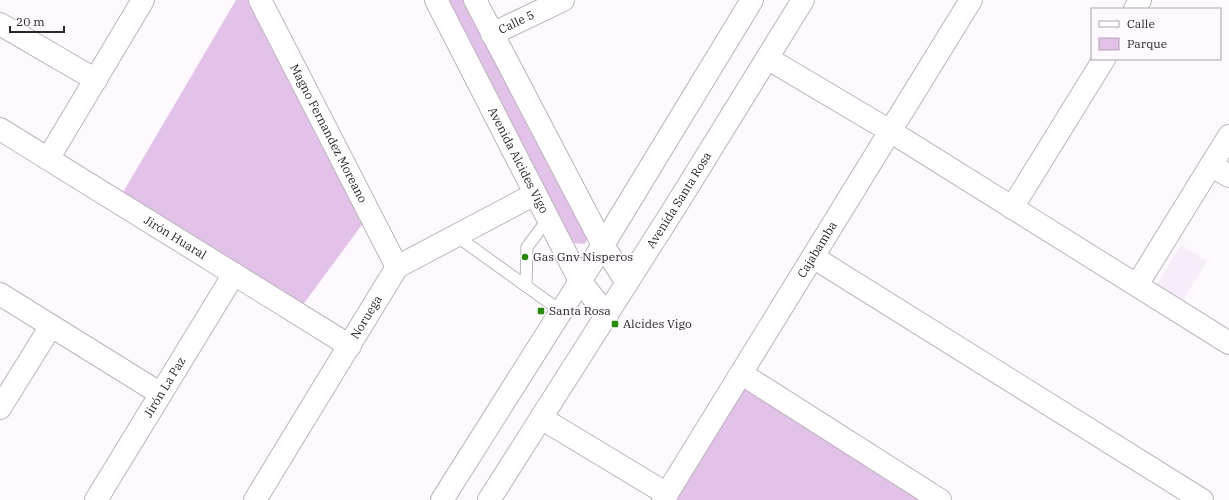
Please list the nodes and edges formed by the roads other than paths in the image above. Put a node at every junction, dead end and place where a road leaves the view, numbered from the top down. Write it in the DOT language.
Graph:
graph roads {
  1 [pos="260,0"];
  2 [pos="436,0"];
  3 [pos="475,0"];
  4 [pos="563,0"];
  5 [pos="752,0"];
  6 [pos="803,0"];
  7 [pos="971,0"];
  8 [pos="138,2"];
  9 [pos="0,24"];
  10 [pos="492,34"];
  11 [pos="767,58"];
  12 [pos="1103,60"];
  13 [pos="96,80"];
  14 [pos="0,129"];
  15 [pos="890,131"];
  16 [pos="1229,136"];
  17 [pos="48,159"];
  18 [pos="1220,171"];
  19 [pos="535,194"];
  20 [pos="1012,208"];
  21 [pos="548,219"];
  22 [pos="455,235"];
  23 [pos="603,245"];
  24 [pos="813,257"];
  25 [pos="396,267"];
  26 [pos="234,274"];
  27 [pos="580,281"];
  28 [pos="627,283"];
  29 [pos="1136,285"];
  30 [pos="526,286"];
  31 [pos="0,294"];
  32 [pos="561,311"];
  33 [pos="607,315"];
  34 [pos="51,326"];
  35 [pos="1229,343"];
  36 [pos="350,346"];
  37 [pos="742,374"];
  38 [pos="161,394"];
  39 [pos="0,408"];
  40 [pos="542,418"];
  41 [pos="665,497"];
  42 [pos="96,500"];
  43 [pos="255,500"];
  44 [pos="442,500"];
  45 [pos="489,500"];
  46 [pos="940,500"];
  47 [pos="1202,500"];
  1 -- 25 [label="street, Magno Fernandez Moreano"];
  2 -- 19 [label="street, Avenida Alcides Vigo"];
  3 -- 10 [label="street"];
  4 -- 10 [label="street, Calle 5"];
  5 -- 23 [label="street"];
  6 -- 11 [label="street, Avenida Santa Rosa"];
  7 -- 15 [label="street, Cajabamba"];
  8 -- 13 [label="street"];
  9 -- 13 [label="street"];
  10 -- 23 [label="street"];
  11 -- 15 [label="street"];
  11 -- 28 [label="street, Avenida Santa Rosa"];
  12 -- 20 [label="street"];
  13 -- 17 [label="street"];
  14 -- 17 [label="street, Jirón Huaral"];
  15 -- 20 [label="street"];
  15 -- 24 [label="street, Cajabamba"];
  16 -- 18 [label="street"];
  17 -- 26 [label="street, Jirón Huaral"];
  18 -- 29 [label="street"];
  19 -- 21 [label="street, Avenida Alcides Vigo"];
  19 -- 22 [label="street"];
  20 -- 29 [label="street"];
  21 -- 27 [label="street, Avenida Alcides Vigo"];
  21 -- 30 [label="lane"];
  22 -- 25 [label="street"];
  22 -- 30 [label="lane"];
  23 -- 27 [label="street"];
  23 -- 28 [label="street"];
  24 -- 37 [label="street, Cajabamba"];
  24 -- 47 [label="street"];
  25 -- 36 [label="street, Noruega"];
  26 -- 36 [label="street, Jirón Huaral"];
  26 -- 38 [label="street, Jirón La Paz"];
  27 -- 32 [label="street"];
  27 -- 33 [label="street, Avenida Alcides Vigo"];
  28 -- 33 [label="street, Avenida Santa Rosa"];
  29 -- 35 [label="street"];
  30 -- 32 [label="lane"];
  31 -- 34 [label="street"];
  32 -- 44 [label="street"];
  33 -- 40 [label="street, Avenida Santa Rosa"];
  34 -- 38 [label="street"];
  34 -- 39 [label="street"];
  36 -- 43 [label="street, Noruega"];
  37 -- 41 [label="street, Cajabamba"];
  37 -- 46 [label="street"];
  38 -- 42 [label="street, Jirón La Paz"];
  40 -- 41 [label="street"];
  40 -- 45 [label="street, Avenida Santa Rosa"];
}
